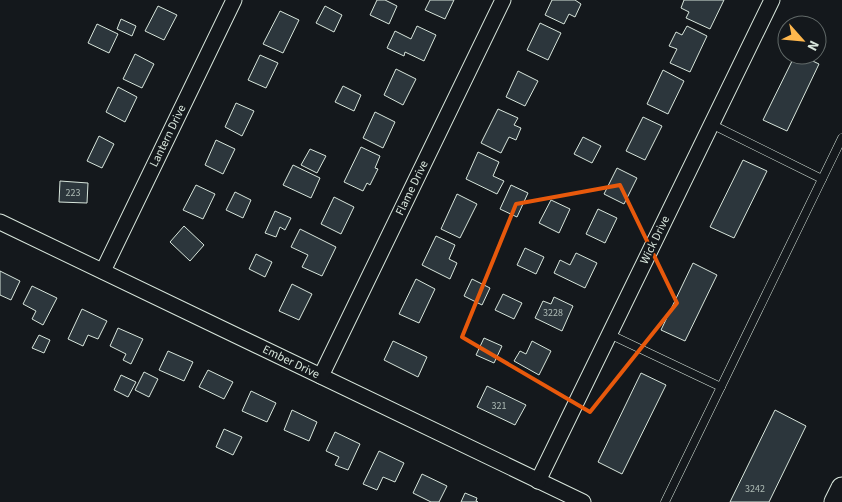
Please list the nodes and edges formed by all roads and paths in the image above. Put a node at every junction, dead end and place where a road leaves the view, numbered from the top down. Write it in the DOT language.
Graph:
graph roads {
  1 [pos="234,0"];
  2 [pos="503,0"];
  3 [pos="772,0"];
  4 [pos="711,124"];
  5 [pos="842,138"];
  6 [pos="822,179"];
  7 [pos="0,222"];
  8 [pos="104,272"];
  9 [pos="610,334"];
  10 [pos="320,376"];
  11 [pos="721,387"];
  12 [pos="538,480"];
  13 [pos="842,488"];
  14 [pos="583,502"];
  15 [pos="665,502"];
  16 [pos="835,502"];
  1 -- 8 [label="street, Lantern Drive"];
  2 -- 10 [label="street, Flame Drive"];
  3 -- 4 [label="street, Wick Drive"];
  4 -- 6 [label="lane"];
  4 -- 9 [label="street, Wick Drive"];
  5 -- 6 [label="lane"];
  6 -- 11 [label="lane"];
  7 -- 8 [label="street, Ember Drive"];
  8 -- 10 [label="street, Ember Drive"];
  9 -- 11 [label="lane"];
  9 -- 12 [label="street, Wick Drive"];
  10 -- 12 [label="street, Ember Drive"];
  11 -- 15 [label="lane"];
  12 -- 14 [label="street, Ember Drive"];
  13 -- 16 [label="street"];
}
